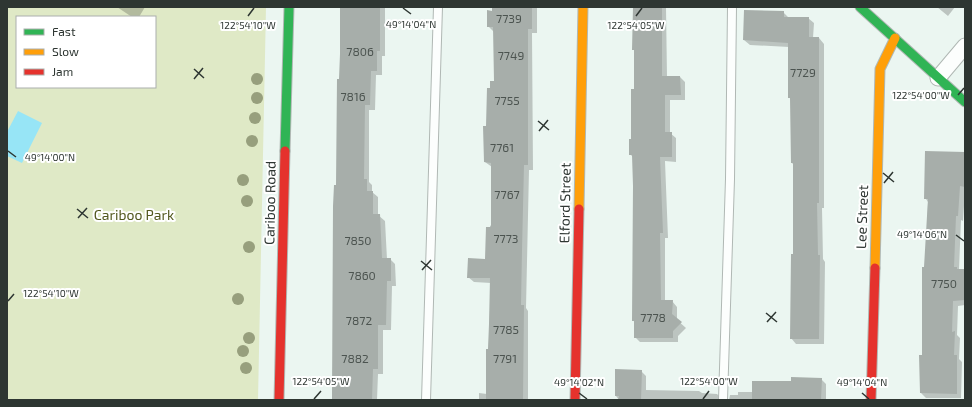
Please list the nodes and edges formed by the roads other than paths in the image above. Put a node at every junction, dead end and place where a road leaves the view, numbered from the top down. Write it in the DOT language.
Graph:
graph roads {
  1 [pos="288,7"];
  2 [pos="438,7"];
  3 [pos="583,7"];
  4 [pos="732,7"];
  5 [pos="860,7"];
  6 [pos="895,38"];
  7 [pos="965,46"];
  8 [pos="938,78"];
  9 [pos="965,102"];
  10 [pos="278,400"];
  11 [pos="426,400"];
  12 [pos="575,400"];
  13 [pos="723,400"];
  14 [pos="871,400"];
  1 -- 10 [label="street, Cariboo Road"];
  2 -- 11 [label="lane"];
  3 -- 12 [label="street, Elford Street"];
  4 -- 13 [label="lane"];
  5 -- 6 [label="street"];
  6 -- 8 [label="street"];
  6 -- 14 [label="street, Lee Street"];
  7 -- 8 [label="street"];
  8 -- 9 [label="street"];
}
